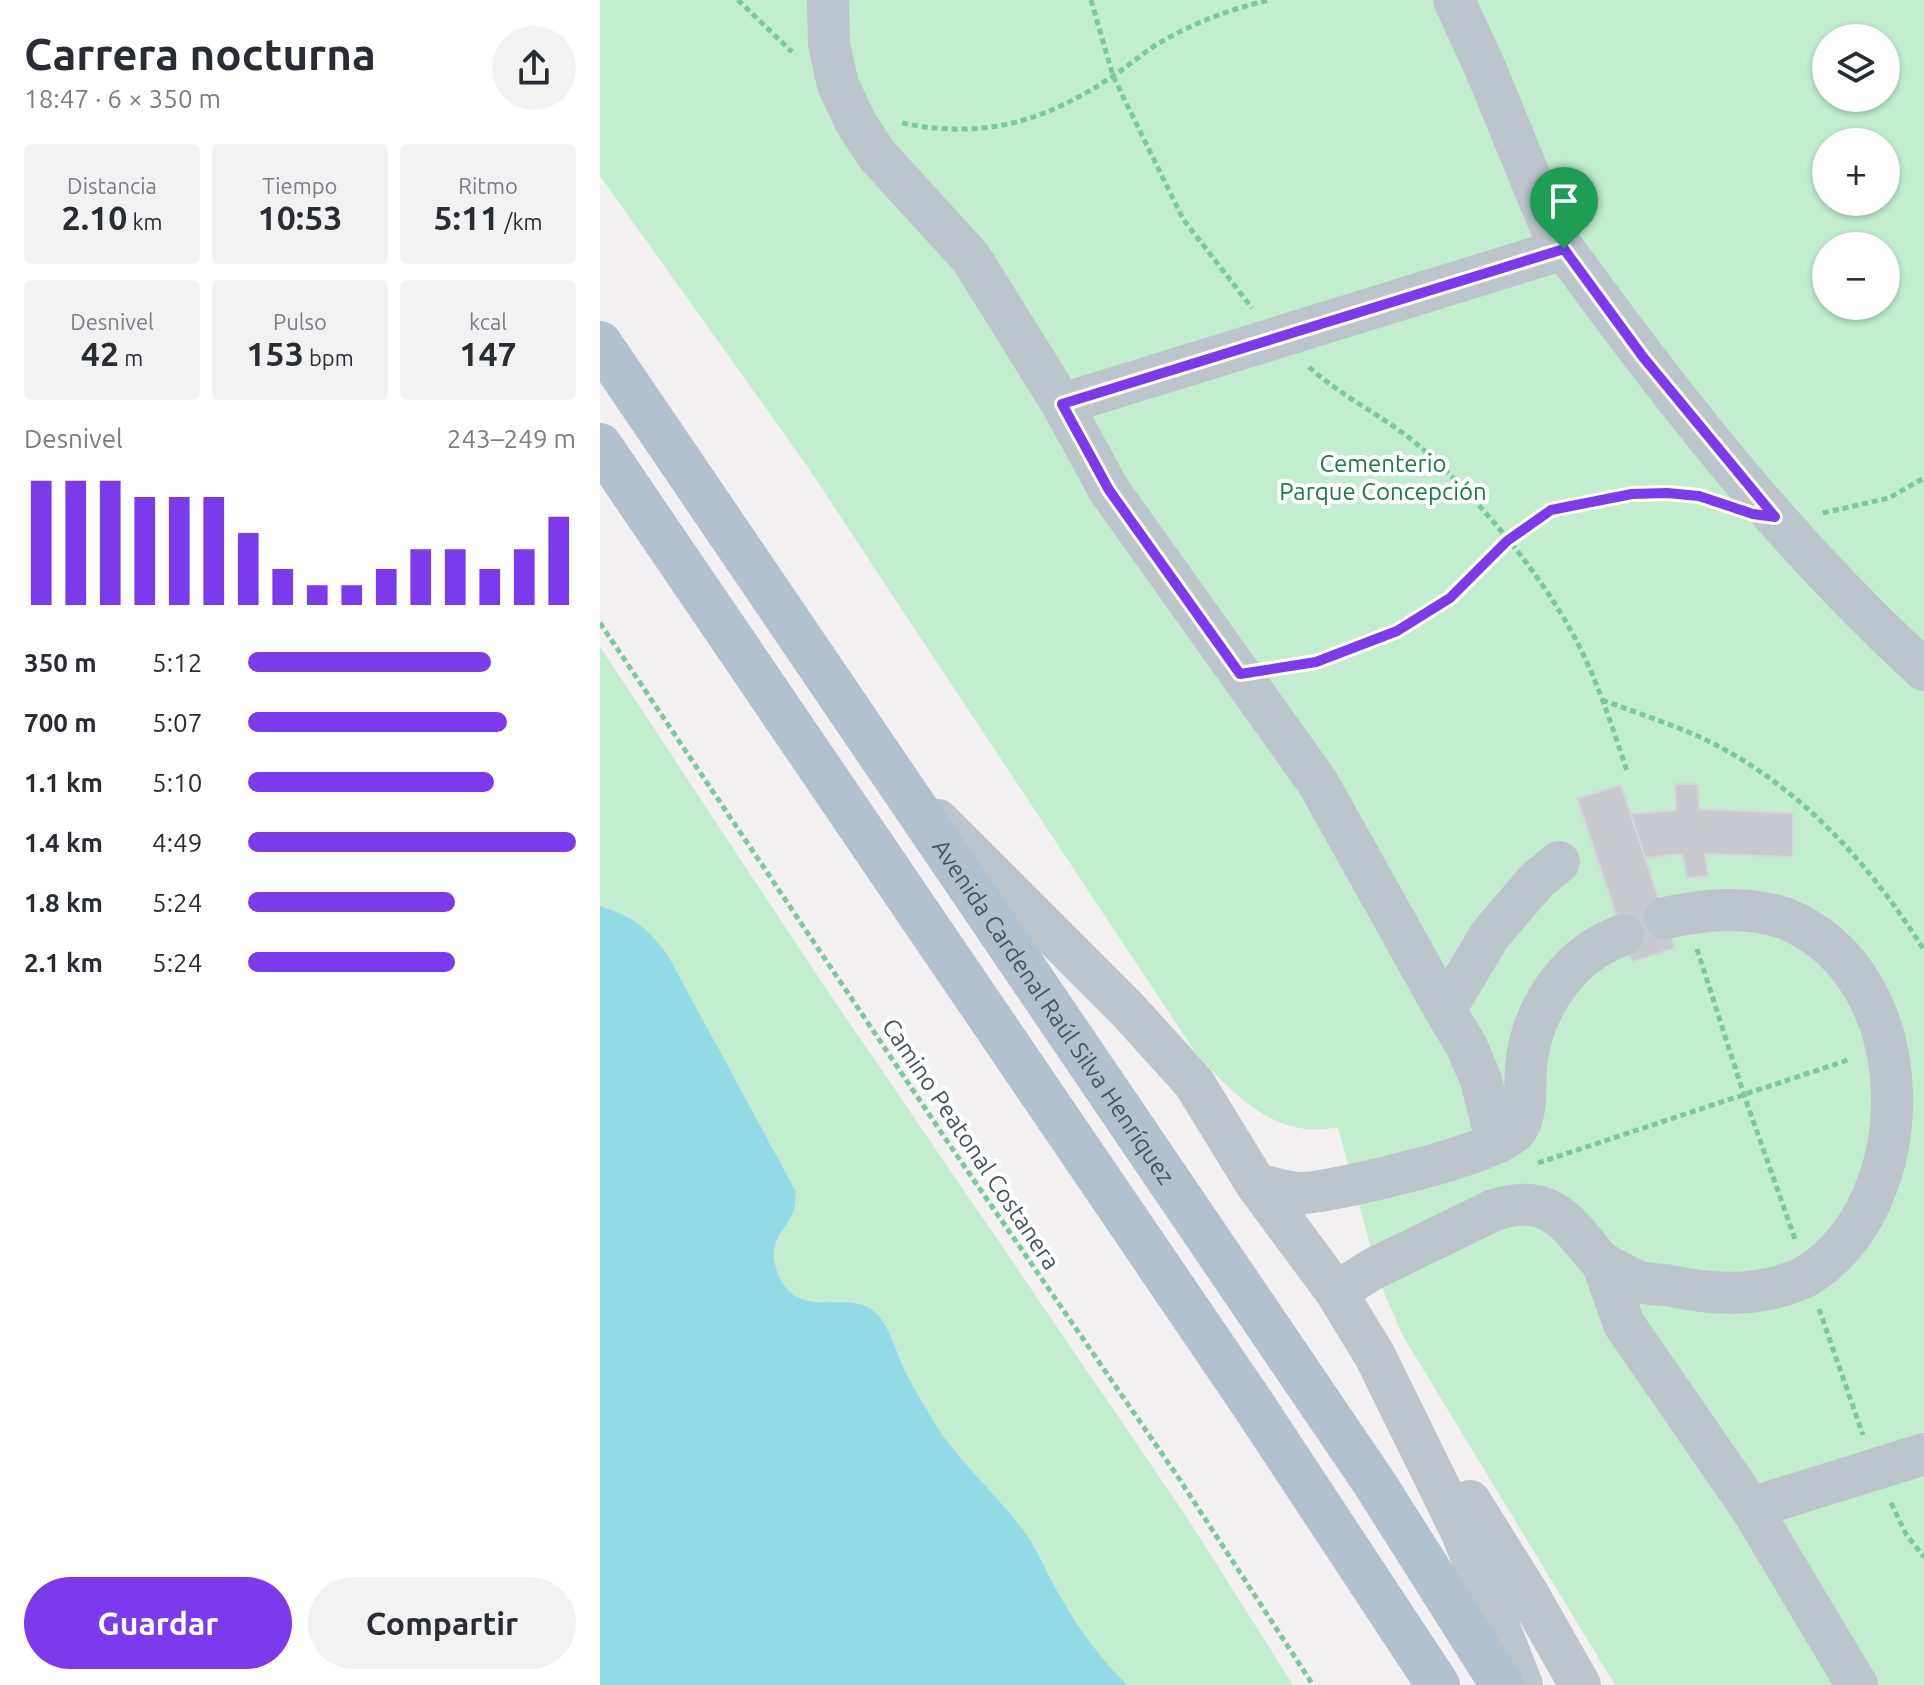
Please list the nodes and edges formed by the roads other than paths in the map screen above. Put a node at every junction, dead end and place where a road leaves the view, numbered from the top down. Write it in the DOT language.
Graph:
graph roads {
  1 [pos="828,0"];
  2 [pos="1454,0"];
  3 [pos="1564,249"];
  4 [pos="600,343"];
  5 [pos="1062,404"];
  6 [pos="600,445"];
  7 [pos="1924,670"];
  8 [pos="889,769"];
  9 [pos="1559,862"];
  10 [pos="1665,918"];
  11 [pos="1623,935"];
  12 [pos="1445,1010"];
  13 [pos="1916,1036"];
  14 [pos="1497,1143"];
  15 [pos="1256,1184"];
  16 [pos="1602,1262"];
  17 [pos="1336,1292"];
  18 [pos="1375,1356"];
  19 [pos="1924,1454"];
  20 [pos="1751,1508"];
  21 [pos="1438,1685"];
  22 [pos="1502,1685"];
  23 [pos="1522,1685"];
  24 [pos="1580,1685"];
  25 [pos="1857,1685"];
  1 -- 5 [label="lane"];
  2 -- 3 [label="lane"];
  3 -- 5 [label="lane"];
  3 -- 7 [label="lane"];
  4 -- 8 [label="main road, Avenida Cardenal Raúl Silva Henríquez"];
  5 -- 12 [label="lane"];
  6 -- 21 [label="main road"];
  8 -- 15 [label="lane"];
  8 -- 22 [label="main road, Avenida Cardenal Raúl Silva Henríquez"];
  9 -- 12 [label="lane"];
  10 -- 13 [label="lane"];
  11 -- 14 [label="lane"];
  12 -- 14 [label="lane"];
  13 -- 16 [label="lane"];
  14 -- 15 [label="lane"];
  15 -- 17 [label="lane"];
  16 -- 17 [label="lane"];
  16 -- 20 [label="lane"];
  17 -- 18 [label="lane"];
  18 -- 23 [label="lane"];
  18 -- 24 [label="lane"];
  19 -- 20 [label="lane"];
  20 -- 25 [label="lane"];
}
